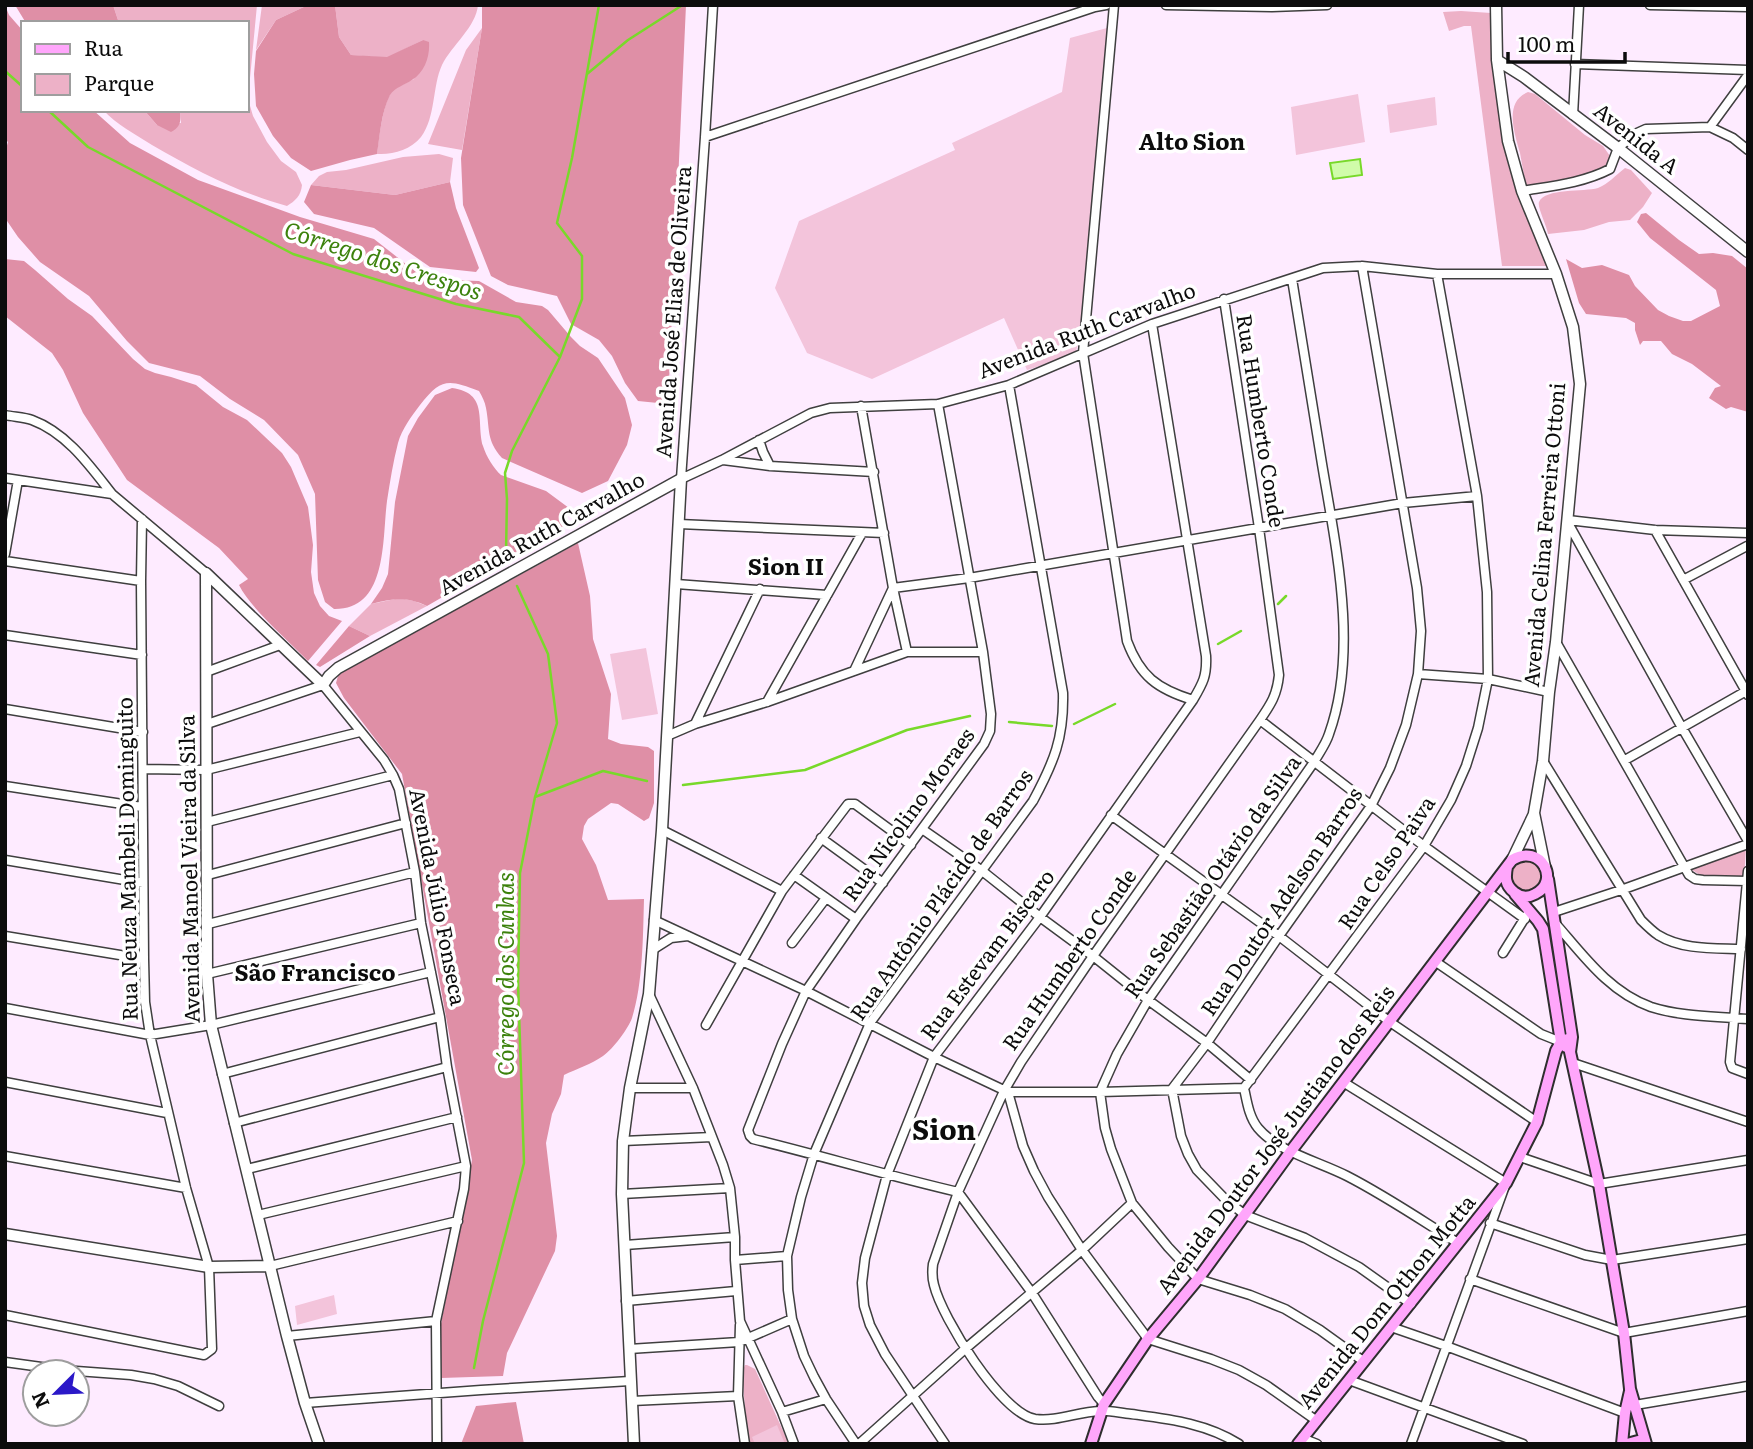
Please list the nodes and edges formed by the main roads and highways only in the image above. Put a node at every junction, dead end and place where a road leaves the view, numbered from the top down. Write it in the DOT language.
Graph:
graph roads {
  1 [pos="1509,864"];
  2 [pos="1546,873"];
  3 [pos="1511,891"];
  4 [pos="1567,1040"];
  5 [pos="1630,1389"];
  6 [pos="1300,1441"];
  7 [pos="1091,1444"];
  8 [pos="1625,1444"];
  9 [pos="1646,1444"];
  1 -- 2 [label="main road"];
  1 -- 3 [label="main road"];
  1 -- 7 [label="main road, Avenida Doutor José Justiano dos Reis"];
  2 -- 3 [label="main road"];
  2 -- 4 [label="main road, Avenida Celina Ferreira Ottoni"];
  3 -- 4 [label="main road"];
  4 -- 5 [label="main road, Avenida Celina Ferreira Ottoni"];
  4 -- 6 [label="main road, Avenida Dom Othon Motta"];
  5 -- 8 [label="main road, Avenida Celina Ferreira Ottoni"];
  5 -- 9 [label="main road, Avenida Celina Ferreira Ottoni"];
  8 -- 9 [label="main road, Avenida Celina Ferreira Ottoni"];
}
